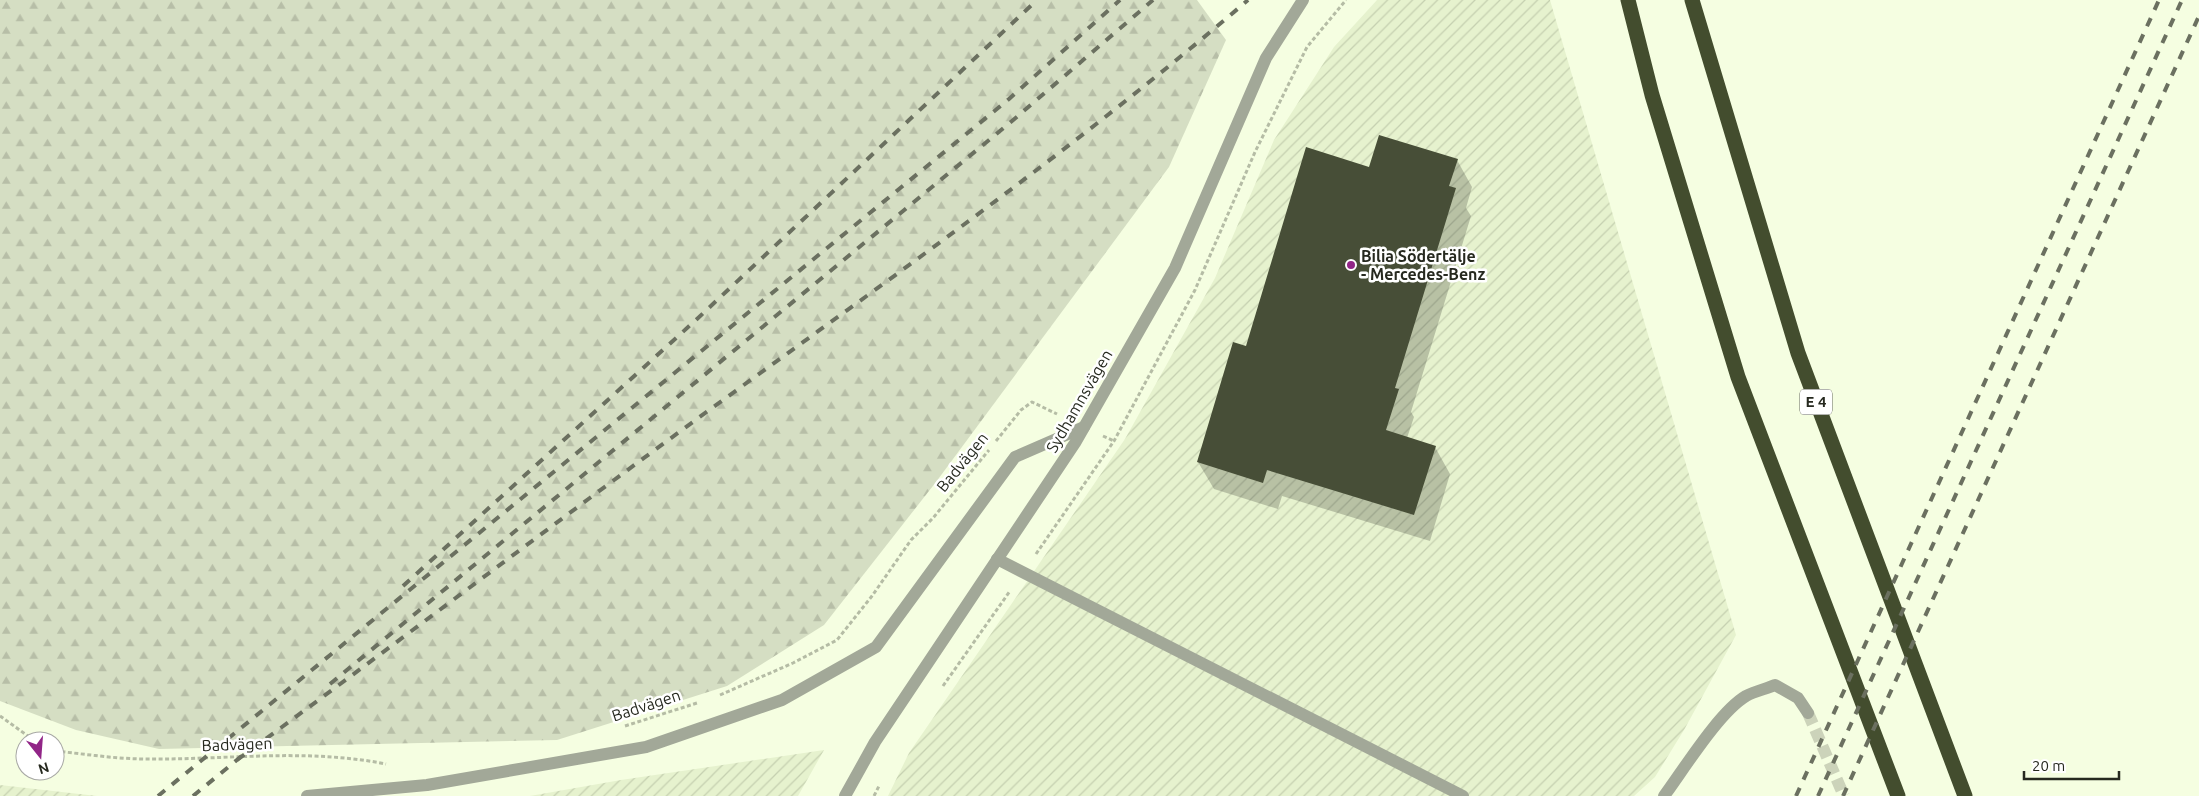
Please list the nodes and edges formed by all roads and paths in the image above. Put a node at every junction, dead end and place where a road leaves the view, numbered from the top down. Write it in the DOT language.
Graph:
graph roads {
  1 [pos="1303,0"];
  2 [pos="1338,0"];
  3 [pos="1628,0"];
  4 [pos="1692,0"];
  5 [pos="1342,4"];
  6 [pos="1084,427"];
  7 [pos="1114,441"];
  8 [pos="997,560"];
  9 [pos="715,697"];
  10 [pos="706,700"];
  11 [pos="1808,713"];
  12 [pos="0,716"];
  13 [pos="618,728"];
  14 [pos="21,731"];
  15 [pos="65,752"];
  16 [pos="396,766"];
  17 [pos="307,796"];
  18 [pos="845,796"];
  19 [pos="1463,796"];
  20 [pos="1664,796"];
  21 [pos="1898,796"];
  22 [pos="1965,796"];
  1 -- 6 [label="street, Sydhamnsvägen"];
  2 -- 5 [label="path"];
  3 -- 21 [label="highway"];
  4 -- 22 [label="highway, E 4"];
  6 -- 7 [label="path, Badvägen"];
  6 -- 8 [label="street, Sydhamnsvägen"];
  6 -- 9 [label="path, Badvägen"];
  6 -- 17 [label="street"];
  8 -- 18 [label="street, Sydhamnsvägen"];
  8 -- 19 [label="street"];
  10 -- 13 [label="path, Badvägen"];
  11 -- 20 [label="street"];
  12 -- 14 [label="path"];
  15 -- 16 [label="path, Badvägen"];
}
